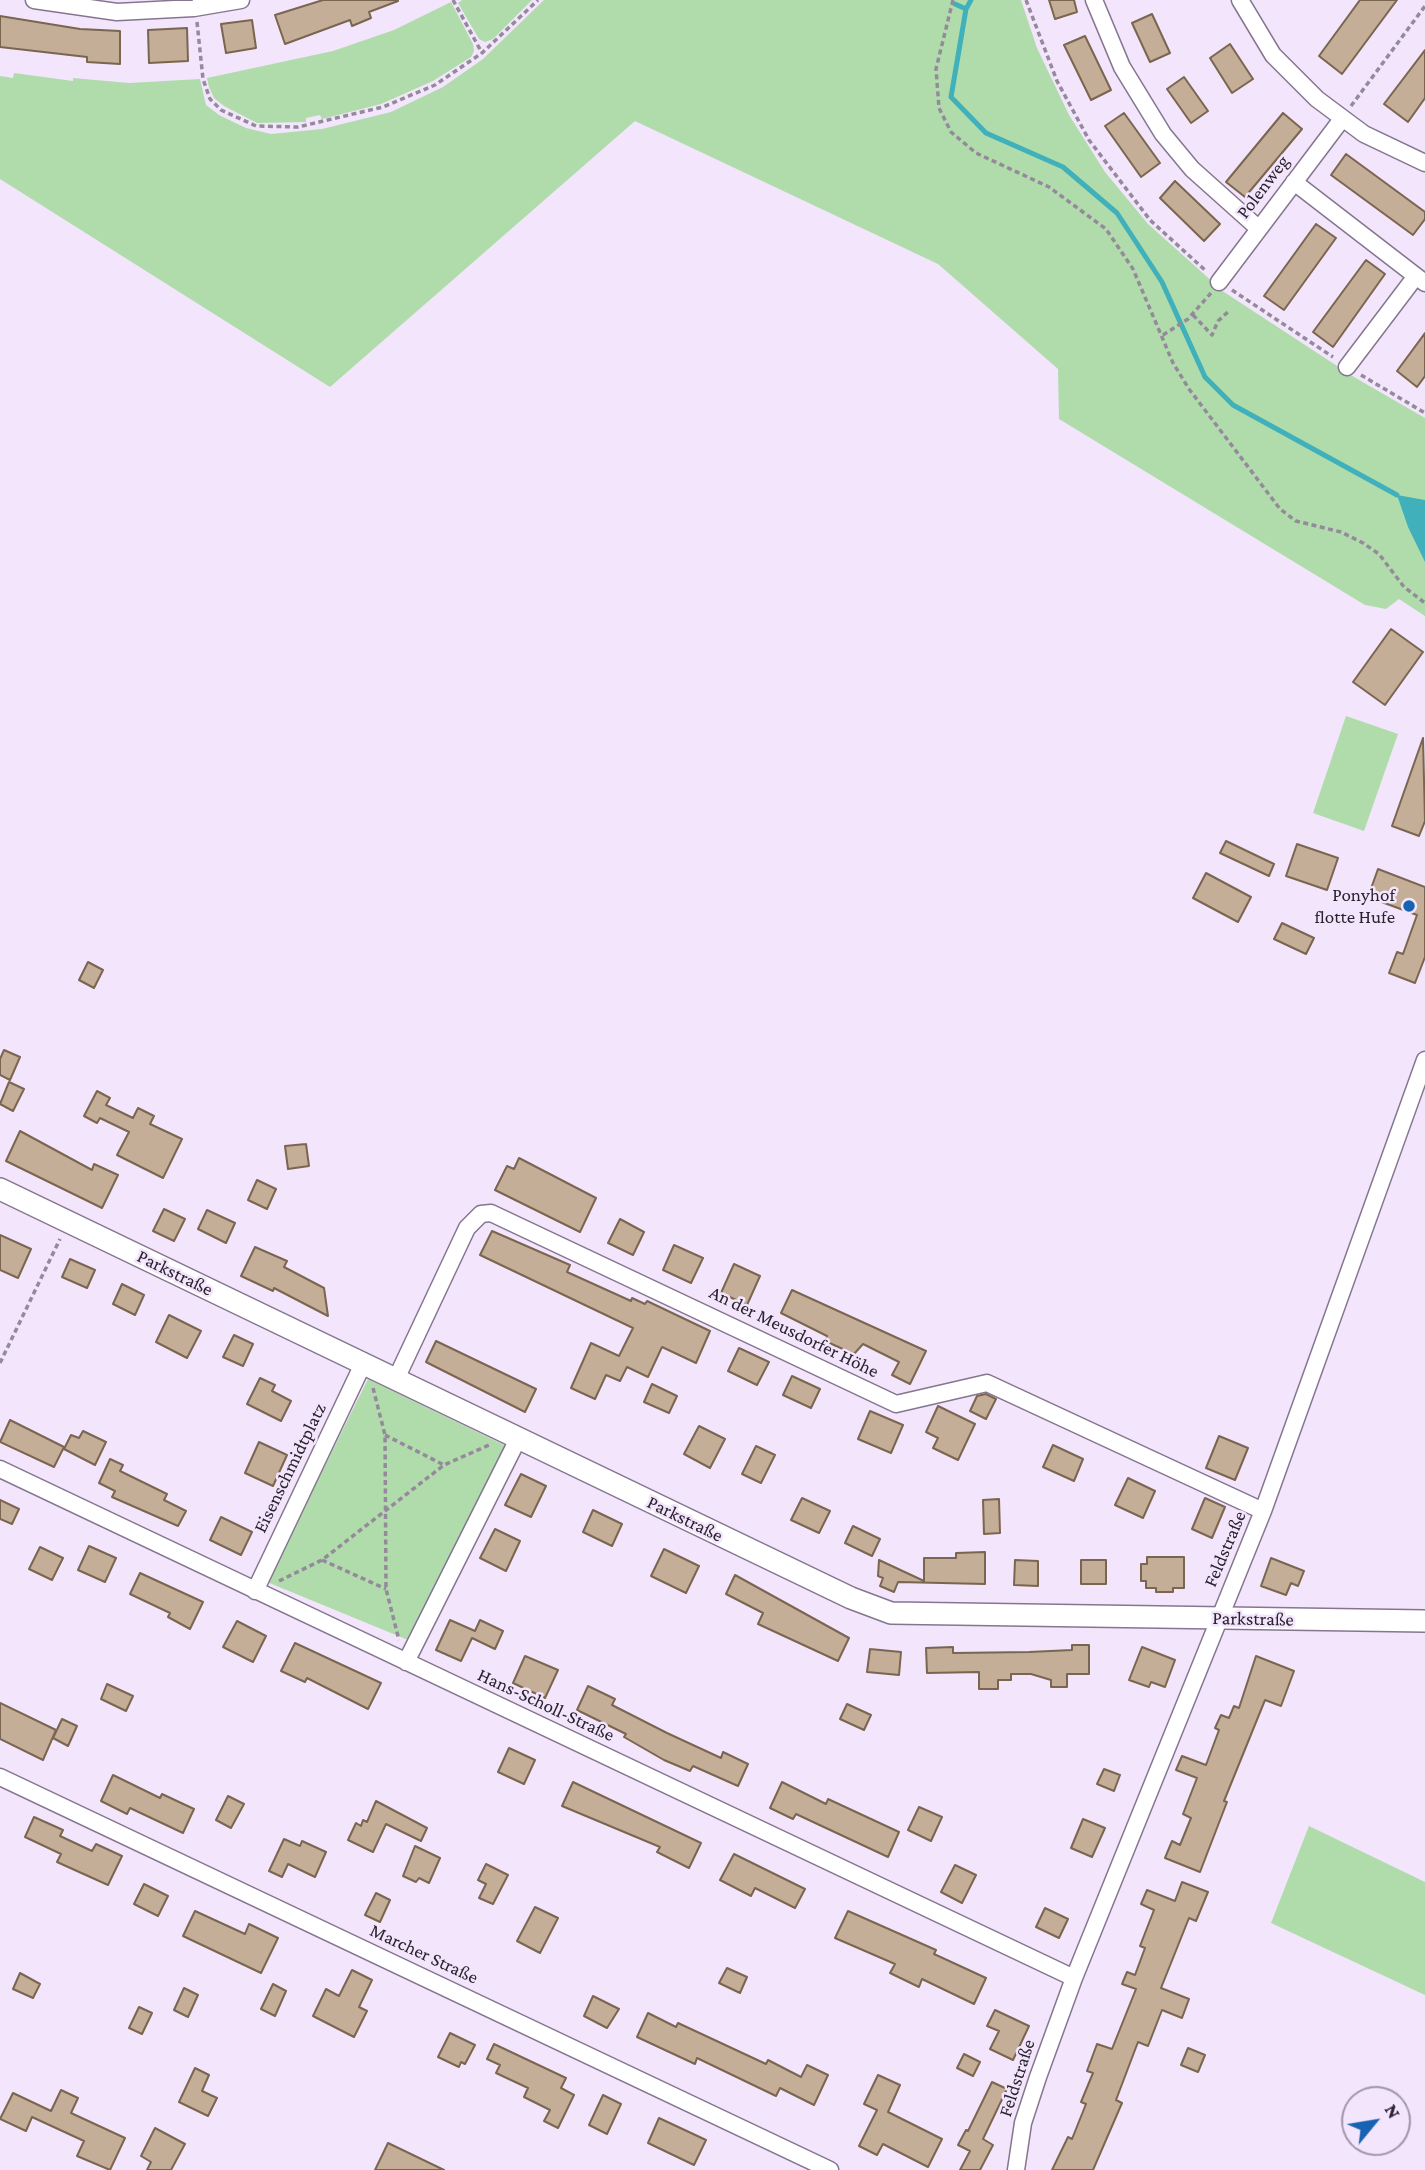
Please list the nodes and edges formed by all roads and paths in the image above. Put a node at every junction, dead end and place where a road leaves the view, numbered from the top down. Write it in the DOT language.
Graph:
graph roads {
  1 [pos="34,0"];
  2 [pos="241,0"];
  3 [pos="453,0"];
  4 [pos="538,0"];
  5 [pos="953,0"];
  6 [pos="1026,0"];
  7 [pos="1094,0"];
  8 [pos="1240,0"];
  9 [pos="198,5"];
  10 [pos="1425,6"];
  11 [pos="482,53"];
  12 [pos="1342,119"];
  13 [pos="1425,163"];
  14 [pos="1294,182"];
  15 [pos="1258,228"];
  16 [pos="1420,279"];
  17 [pos="1219,282"];
  18 [pos="1230,310"];
  19 [pos="1193,315"];
  20 [pos="1163,334"];
  21 [pos="1348,367"];
  22 [pos="1425,413"];
  23 [pos="1425,603"];
  24 [pos="1425,1060"];
  25 [pos="0,1189"];
  26 [pos="68,1221"];
  27 [pos="0,1363"];
  28 [pos="363,1364"];
  29 [pos="396,1380"];
  30 [pos="385,1435"];
  31 [pos="518,1439"];
  32 [pos="444,1465"];
  33 [pos="0,1469"];
  34 [pos="386,1511"];
  35 [pos="1263,1511"];
  36 [pos="322,1560"];
  37 [pos="386,1589"];
  38 [pos="255,1591"];
  39 [pos="1219,1618"];
  40 [pos="1425,1621"];
  41 [pos="405,1662"];
  42 [pos="0,1777"];
  43 [pos="1074,1978"];
  44 [pos="830,2170"];
  45 [pos="1016,2170"];
  1 -- 9 [label="street"];
  2 -- 9 [label="street"];
  3 -- 11 [label="path"];
  4 -- 11 [label="path"];
  5 -- 20 [label="path"];
  6 -- 17 [label="path"];
  7 -- 15 [label="street"];
  8 -- 12 [label="street"];
  9 -- 11 [label="path"];
  10 -- 12 [label="path"];
  12 -- 13 [label="street"];
  12 -- 14 [label="street, Polenweg"];
  14 -- 15 [label="street, Polenweg"];
  14 -- 16 [label="street"];
  15 -- 17 [label="street, Polenweg"];
  16 -- 21 [label="street"];
  17 -- 19 [label="path"];
  17 -- 21 [label="path"];
  18 -- 19 [label="path"];
  19 -- 20 [label="path"];
  20 -- 23 [label="path"];
  21 -- 22 [label="path"];
  24 -- 35 [label="street, Feldstraße"];
  25 -- 26 [label="street, Parkstraße"];
  26 -- 27 [label="path"];
  26 -- 28 [label="street, Parkstraße"];
  28 -- 29 [label="street, Parkstraße"];
  28 -- 30 [label="path"];
  28 -- 38 [label="street, Eisenschmidtplatz"];
  29 -- 31 [label="street, Parkstraße"];
  29 -- 35 [label="street, An der Meusdorfer Höhe"];
  30 -- 32 [label="path"];
  30 -- 34 [label="path"];
  31 -- 32 [label="path"];
  31 -- 39 [label="street, Parkstraße"];
  31 -- 41 [label="street"];
  32 -- 34 [label="path"];
  33 -- 38 [label="street, Hans-Scholl-Straße"];
  34 -- 36 [label="path"];
  34 -- 37 [label="path"];
  35 -- 39 [label="street, Feldstraße"];
  36 -- 37 [label="path"];
  36 -- 38 [label="path"];
  37 -- 41 [label="path"];
  38 -- 41 [label="street, Hans-Scholl-Straße"];
  39 -- 40 [label="street, Parkstraße"];
  39 -- 43 [label="street, Feldstraße"];
  41 -- 43 [label="street, Hans-Scholl-Straße"];
  42 -- 44 [label="street, Marcher Straße"];
  43 -- 45 [label="street, Feldstraße"];
}
